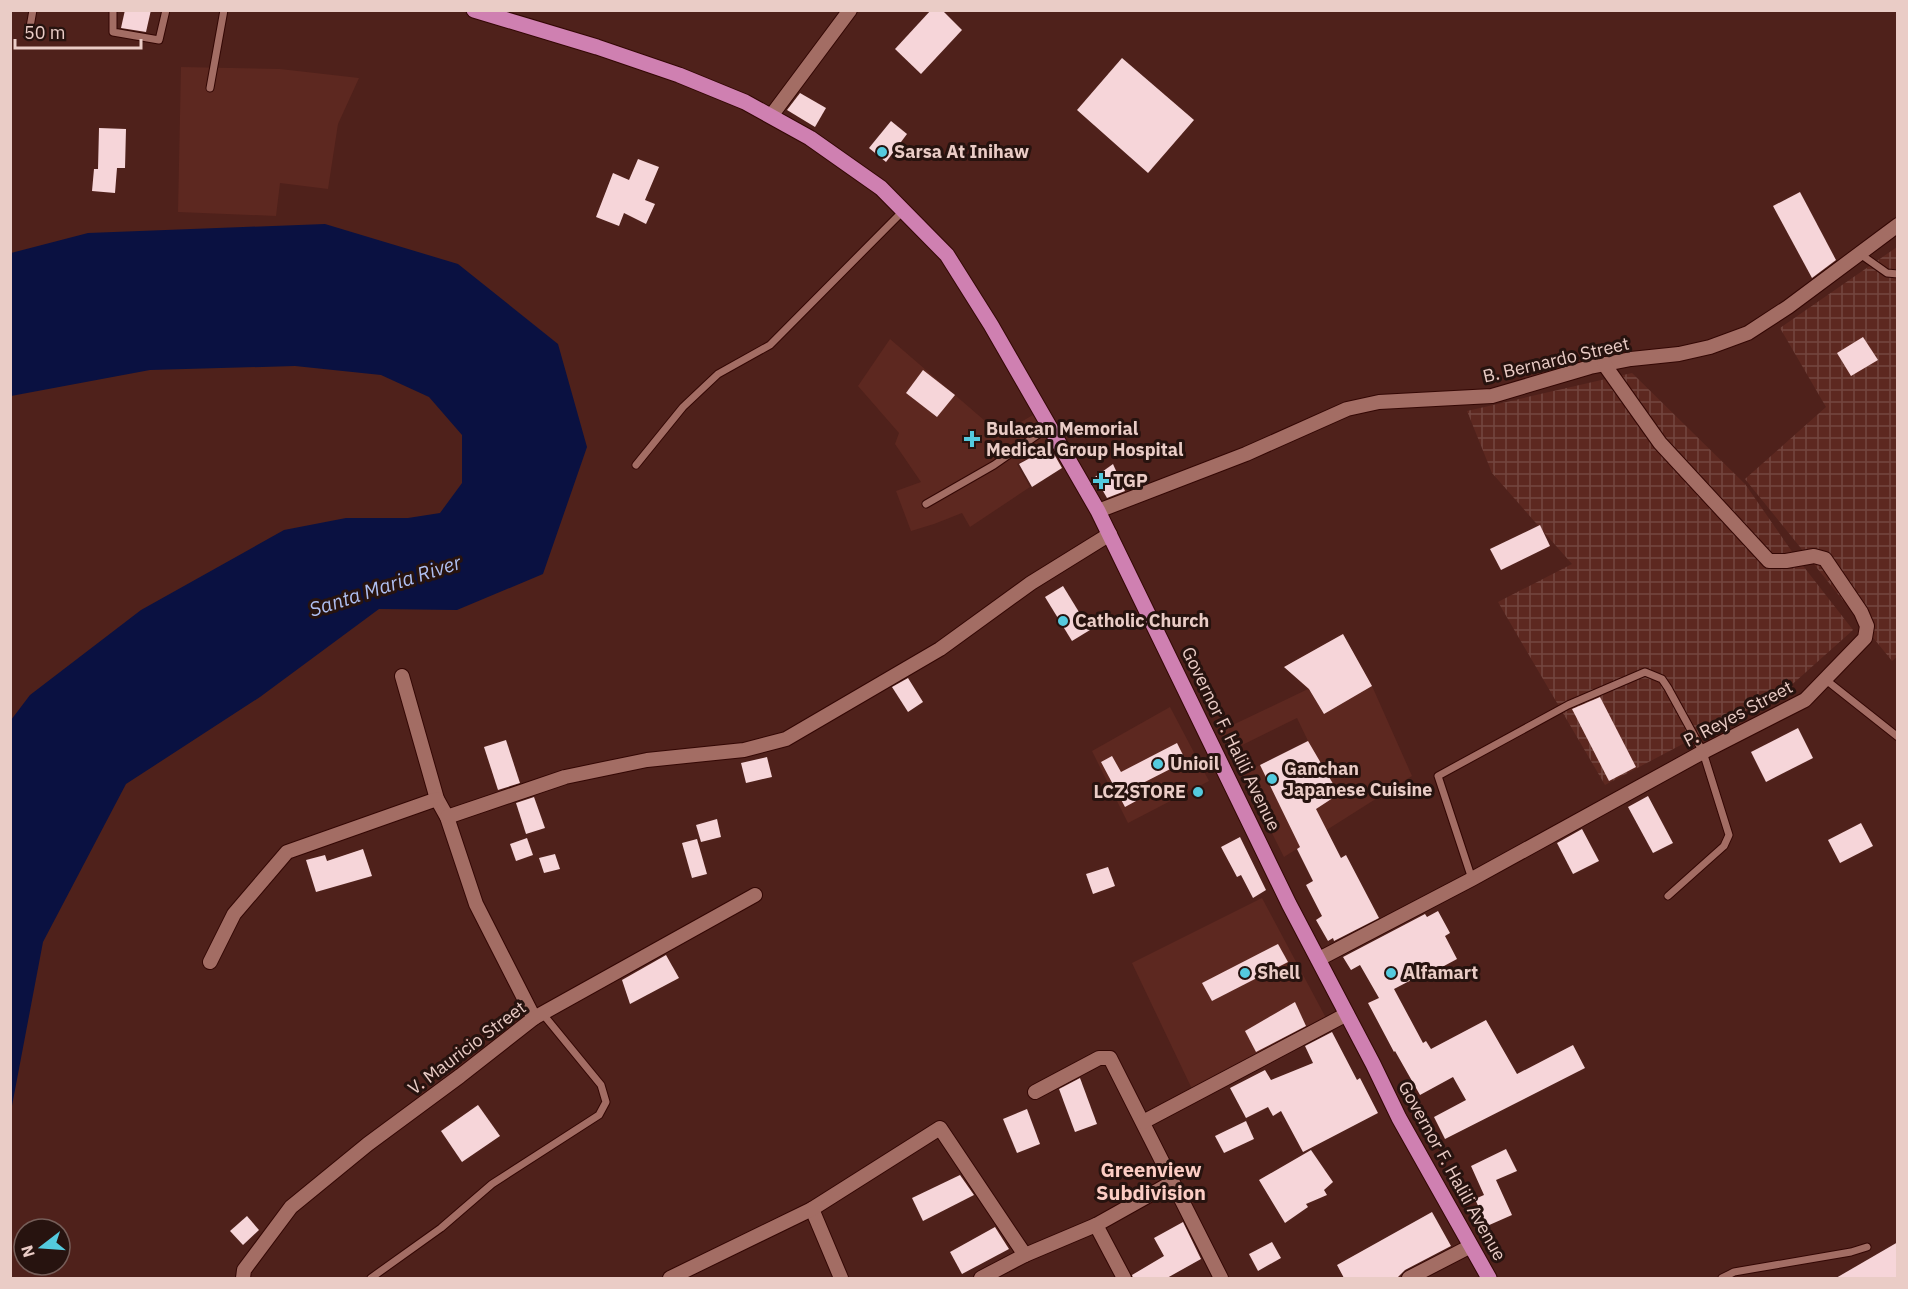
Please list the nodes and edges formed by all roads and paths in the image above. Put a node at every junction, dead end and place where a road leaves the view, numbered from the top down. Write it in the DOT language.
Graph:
graph roads {
  1 [pos="33,10"];
  2 [pos="113,10"];
  3 [pos="166,10"];
  4 [pos="224,10"];
  5 [pos="474,10"];
  6 [pos="850,10"];
  7 [pos="30,27"];
  8 [pos="210,88"];
  9 [pos="771,116"];
  10 [pos="904,210"];
  11 [pos="1898,225"];
  12 [pos="1860,254"];
  13 [pos="1898,274"];
  14 [pos="1604,364"];
  15 [pos="1050,426"];
  16 [pos="636,465"];
  17 [pos="926,504"];
  18 [pos="1098,510"];
  19 [pos="1110,534"];
  20 [pos="402,676"];
  21 [pos="1826,680"];
  22 [pos="1898,737"];
  23 [pos="1703,752"];
  24 [pos="437,799"];
  25 [pos="447,816"];
  26 [pos="1472,879"];
  27 [pos="755,896"];
  28 [pos="1668,896"];
  29 [pos="1319,959"];
  30 [pos="210,962"];
  31 [pos="1347,1014"];
  32 [pos="538,1016"];
  33 [pos="1035,1092"];
  34 [pos="1143,1122"];
  35 [pos="1171,1183"];
  36 [pos="812,1209"];
  37 [pos="1096,1225"];
  38 [pos="1471,1246"];
  39 [pos="1867,1247"];
  40 [pos="1025,1256"];
  41 [pos="243,1278"];
  42 [pos="371,1278"];
  43 [pos="670,1278"];
  44 [pos="841,1278"];
  45 [pos="981,1278"];
  46 [pos="1124,1278"];
  47 [pos="1221,1278"];
  48 [pos="1409,1278"];
  49 [pos="1489,1278"];
  50 [pos="1722,1278"];
  1 -- 7 [label="lane"];
  2 -- 3 [label="lane"];
  4 -- 8 [label="lane"];
  5 -- 9 [label="main road, Governor F. Halili Avenue"];
  6 -- 9 [label="street"];
  9 -- 10 [label="main road, Governor F. Halili Avenue"];
  10 -- 15 [label="main road, Governor F. Halili Avenue"];
  10 -- 16 [label="lane"];
  11 -- 12 [label="street, B. Bernardo Street"];
  12 -- 13 [label="lane"];
  12 -- 14 [label="street, B. Bernardo Street"];
  14 -- 18 [label="street, B. Bernardo Street"];
  14 -- 21 [label="street, P. Reyes Street"];
  15 -- 17 [label="lane"];
  15 -- 18 [label="main road, Governor F. Halili Avenue"];
  18 -- 19 [label="main road, Governor F. Halili Avenue"];
  19 -- 25 [label="street"];
  19 -- 29 [label="main road, Governor F. Halili Avenue"];
  20 -- 24 [label="street"];
  21 -- 22 [label="lane"];
  21 -- 23 [label="street, P. Reyes Street"];
  23 -- 26 [label="street, P. Reyes Street"];
  23 -- 26 [label="lane"];
  23 -- 28 [label="lane"];
  24 -- 25 [label="street"];
  24 -- 30 [label="street"];
  25 -- 32 [label="street"];
  26 -- 29 [label="street, P. Reyes Street"];
  27 -- 32 [label="street, V. Mauricio Street"];
  29 -- 31 [label="main road, Governor F. Halili Avenue"];
  31 -- 34 [label="street"];
  31 -- 38 [label="main road, Governor F. Halili Avenue"];
  32 -- 41 [label="street, V. Mauricio Street"];
  32 -- 42 [label="lane"];
  33 -- 34 [label="street"];
  34 -- 35 [label="street"];
  35 -- 37 [label="street"];
  35 -- 47 [label="street"];
  36 -- 40 [label="street"];
  36 -- 43 [label="street"];
  36 -- 44 [label="street"];
  37 -- 40 [label="street"];
  37 -- 46 [label="street"];
  38 -- 48 [label="street"];
  38 -- 49 [label="main road, Governor F. Halili Avenue"];
  39 -- 50 [label="lane"];
  40 -- 45 [label="street"];
}
